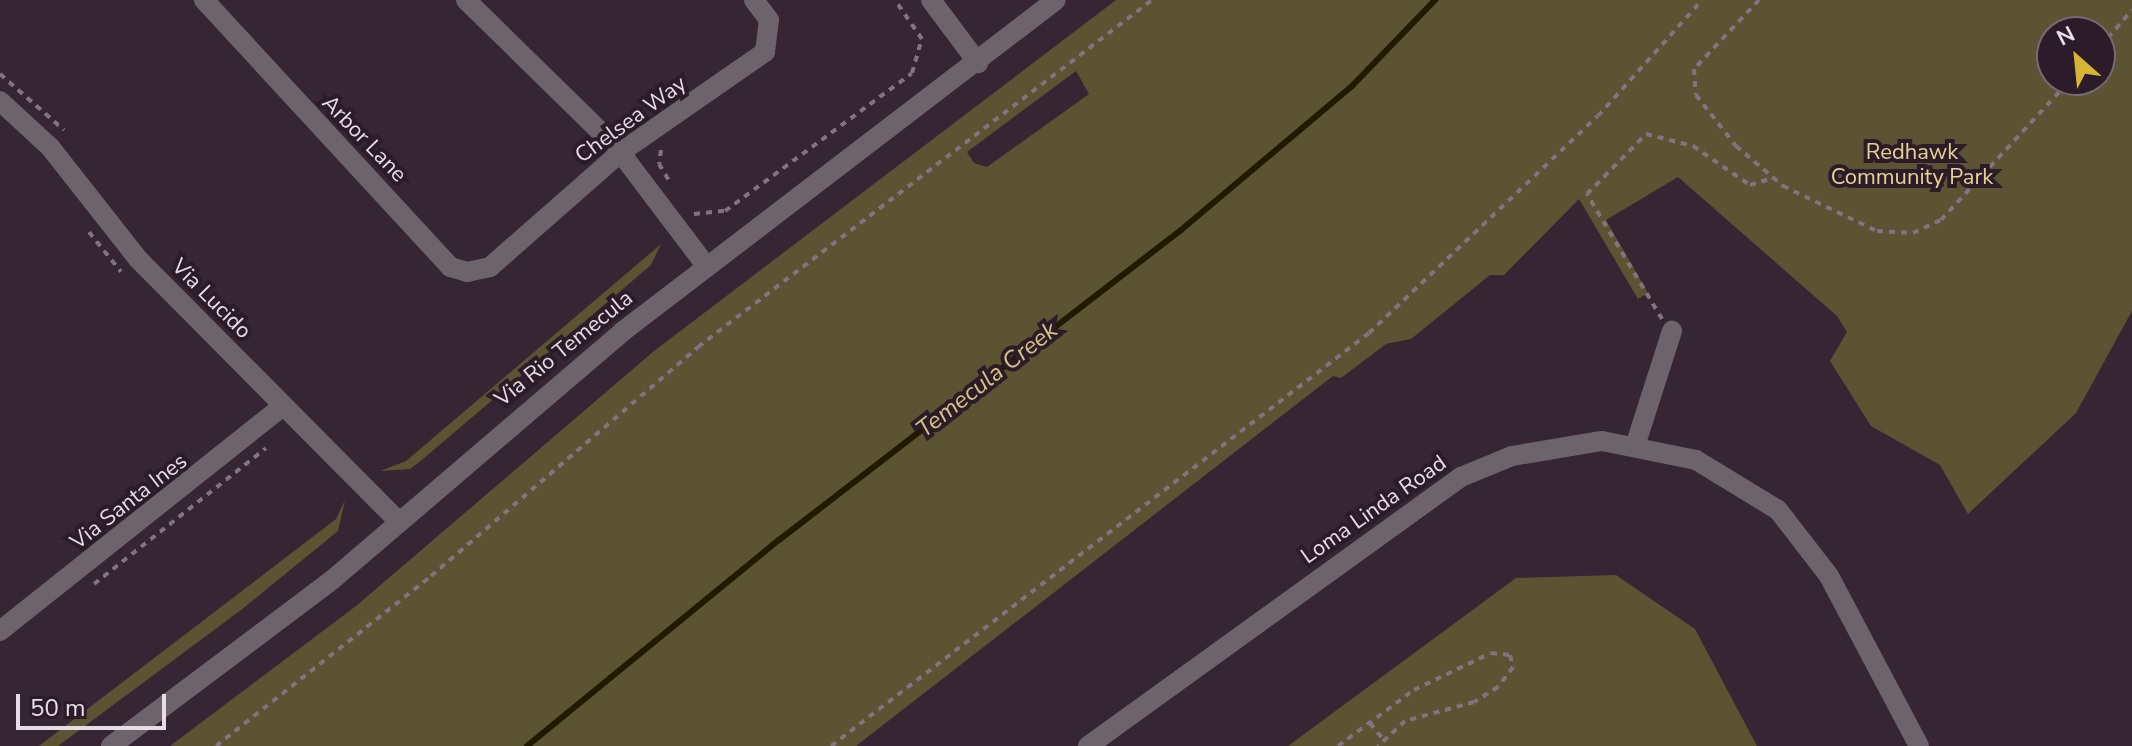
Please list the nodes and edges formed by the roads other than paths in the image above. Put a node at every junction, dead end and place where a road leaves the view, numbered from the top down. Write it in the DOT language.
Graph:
graph roads {
  1 [pos="204,0"];
  2 [pos="466,0"];
  3 [pos="754,0"];
  4 [pos="931,0"];
  5 [pos="1056,0"];
  6 [pos="978,63"];
  7 [pos="0,101"];
  8 [pos="621,152"];
  9 [pos="505,255"];
  10 [pos="707,267"];
  11 [pos="1672,331"];
  12 [pos="283,406"];
  13 [pos="1636,443"];
  14 [pos="399,522"];
  15 [pos="0,631"];
  16 [pos="111,746"];
  17 [pos="1088,746"];
  18 [pos="1919,746"];
  1 -- 9 [label="street, Arbor Lane"];
  2 -- 8 [label="street"];
  3 -- 8 [label="street, Chelsea Way"];
  4 -- 6 [label="street"];
  5 -- 6 [label="street, Via Rio Temecula"];
  6 -- 10 [label="street, Via Rio Temecula"];
  7 -- 12 [label="street, Via Lucido"];
  8 -- 9 [label="street, Chelsea Way"];
  8 -- 10 [label="street"];
  10 -- 14 [label="street, Via Rio Temecula"];
  11 -- 13 [label="street"];
  12 -- 14 [label="street, Via Lucido"];
  12 -- 15 [label="street, Via Santa Ines"];
  13 -- 17 [label="street, Loma Linda Road"];
  13 -- 18 [label="street, Loma Linda Road"];
  14 -- 16 [label="street, Via Rio Temecula"];
}
